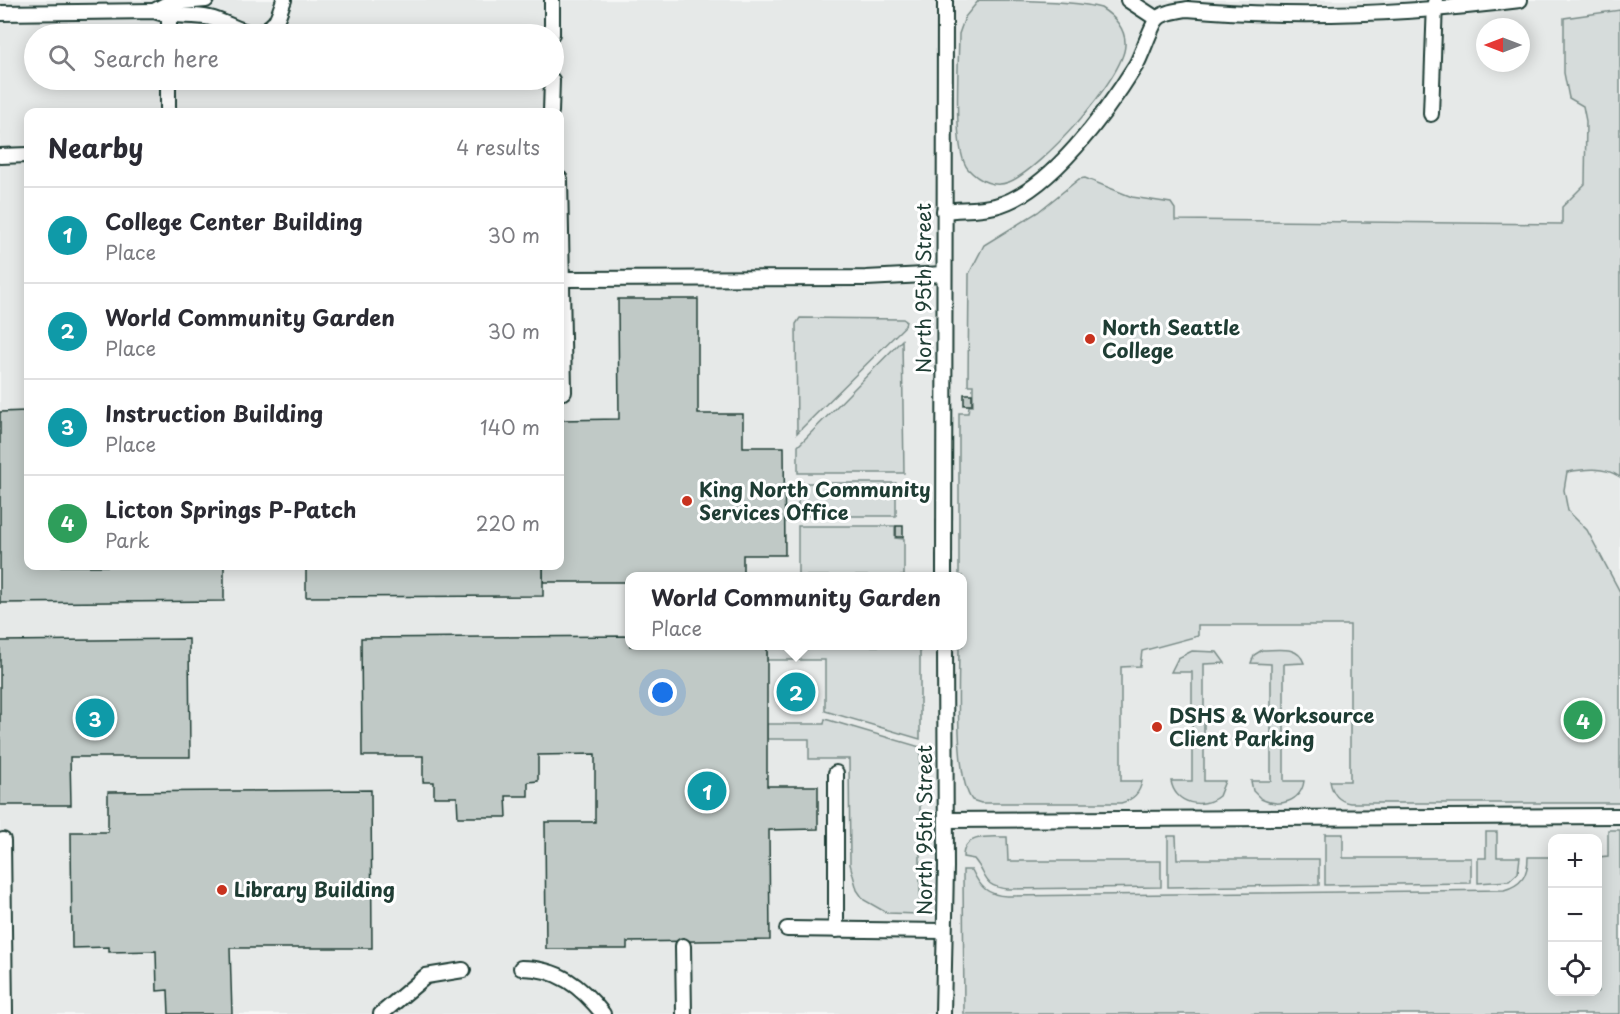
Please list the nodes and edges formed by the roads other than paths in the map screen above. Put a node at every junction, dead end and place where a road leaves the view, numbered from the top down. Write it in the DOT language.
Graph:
graph roads {
  1 [pos="206,0"];
  2 [pos="284,0"];
  3 [pos="552,0"];
  4 [pos="945,0"];
  5 [pos="1128,0"];
  6 [pos="1520,0"];
  7 [pos="1435,5"];
  8 [pos="154,11"];
  9 [pos="0,13"];
  10 [pos="169,16"];
  11 [pos="1157,19"];
  12 [pos="169,24"];
  13 [pos="223,24"];
  14 [pos="272,24"];
  15 [pos="552,24"];
  16 [pos="168,90"];
  17 [pos="552,90"];
  18 [pos="168,108"];
  19 [pos="551,108"];
  20 [pos="1431,114"];
  21 [pos="24,155"];
  22 [pos="0,156"];
  23 [pos="944,211"];
  24 [pos="944,274"];
  25 [pos="564,279"];
  26 [pos="944,572"];
  27 [pos="945,650"];
  28 [pos="836,774"];
  29 [pos="1620,816"];
  30 [pos="946,820"];
  31 [pos="3,840"];
  32 [pos="787,929"];
  33 [pos="836,930"];
  34 [pos="943,931"];
  35 [pos="683,946"];
  36 [pos="521,968"];
  37 [pos="463,970"];
  38 [pos="5,1014"];
  39 [pos="381,1014"];
  40 [pos="603,1014"];
  41 [pos="684,1014"];
  42 [pos="943,1014"];
  1 -- 8 [label="lane"];
  2 -- 14 [label="lane"];
  3 -- 15 [label="lane"];
  4 -- 23 [label="lane, North 95th Street"];
  5 -- 11 [label="lane"];
  6 -- 7 [label="lane"];
  7 -- 11 [label="lane"];
  7 -- 20 [label="lane"];
  8 -- 9 [label="lane"];
  8 -- 10 [label="lane"];
  10 -- 12 [label="lane"];
  10 -- 13 [label="lane"];
  11 -- 23 [label="lane"];
  16 -- 18 [label="lane"];
  17 -- 19 [label="lane"];
  21 -- 22 [label="lane"];
  23 -- 24 [label="lane, North 95th Street"];
  24 -- 25 [label="lane"];
  24 -- 26 [label="lane, North 95th Street"];
  27 -- 30 [label="lane, North 95th Street"];
  28 -- 33 [label="lane"];
  29 -- 30 [label="lane"];
  30 -- 34 [label="lane, North 95th Street"];
  31 -- 38 [label="lane"];
  32 -- 33 [label="lane"];
  33 -- 34 [label="lane"];
  34 -- 42 [label="lane, North 95th Street"];
  35 -- 41 [label="lane"];
  36 -- 40 [label="lane"];
  37 -- 39 [label="lane"];
}
